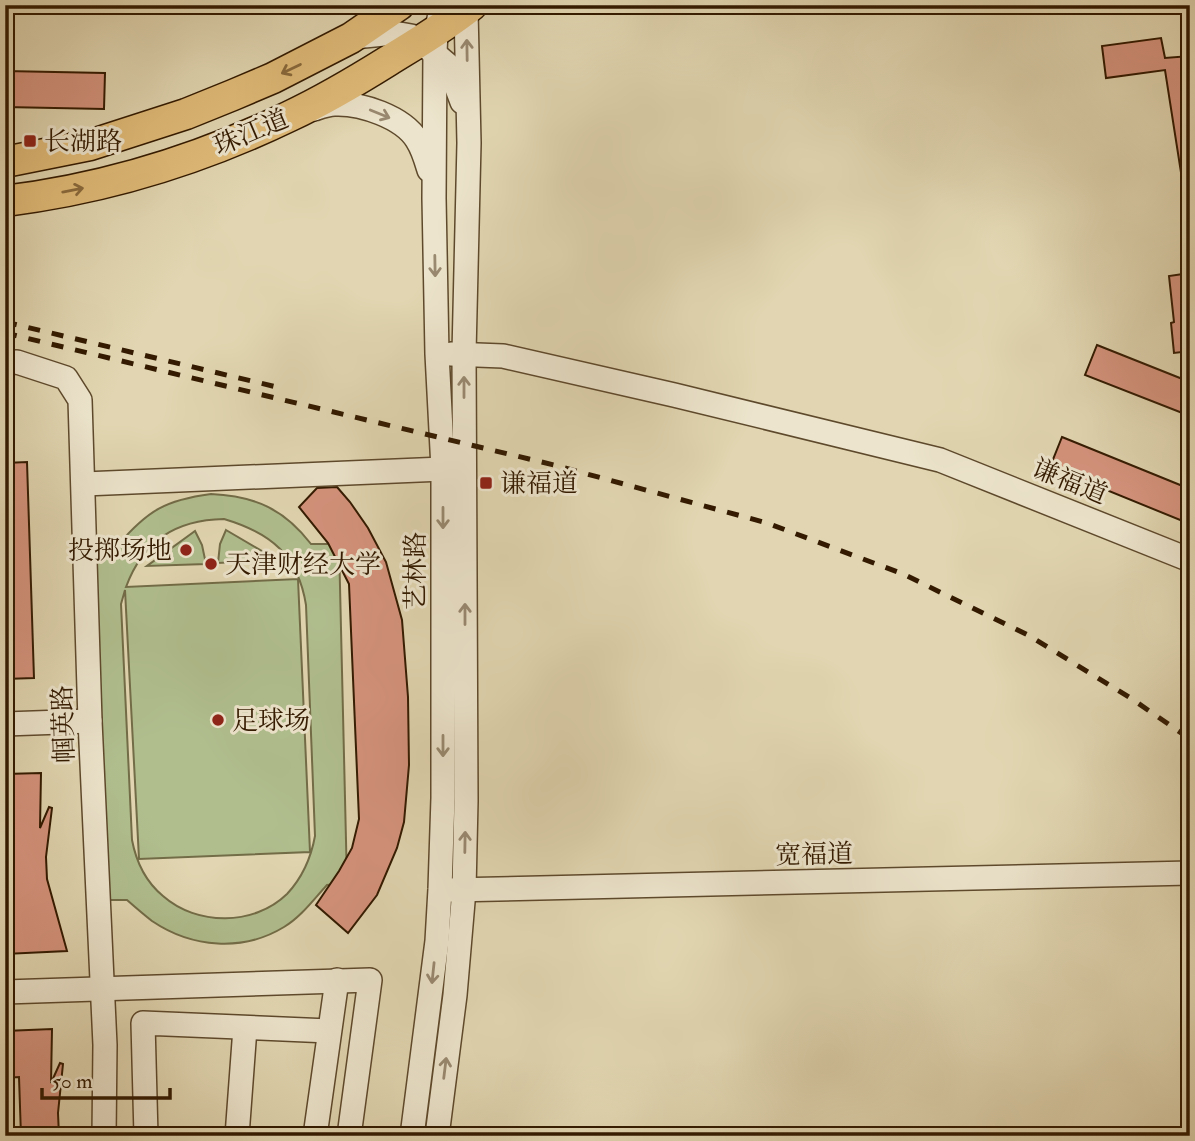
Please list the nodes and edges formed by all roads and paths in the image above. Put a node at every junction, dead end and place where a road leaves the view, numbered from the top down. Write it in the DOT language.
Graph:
graph roads {
  1 [pos="399,5"];
  2 [pos="448,22"];
  3 [pos="351,38"];
  4 [pos="290,116"];
  5 [pos="469,143"];
  6 [pos="5,162"];
  7 [pos="434,198"];
  8 [pos="5,201"];
  9 [pos="437,354"];
  10 [pos="464,354"];
  11 [pos="5,363"];
  12 [pos="443,469"];
  13 [pos="84,484"];
  14 [pos="1190,560"];
  15 [pos="90,721"];
  16 [pos="5,724"];
  17 [pos="1190,873"];
  18 [pos="440,889"];
  19 [pos="464,890"];
  20 [pos="337,981"];
  21 [pos="103,988"];
  22 [pos="5,992"];
  23 [pos="245,1027"];
  24 [pos="329,1031"];
  25 [pos="103,1136"];
  26 [pos="146,1136"];
  27 [pos="237,1136"];
  28 [pos="315,1136"];
  29 [pos="349,1136"];
  30 [pos="412,1136"];
  31 [pos="437,1136"];
  1 -- 3 [label="main road, 珠江道"];
  2 -- 3 [label="street"];
  2 -- 4 [label="main road, 珠江道"];
  5 -- 2 [label="street, 艺林路, one-way"];
  2 -- 5 [label="street"];
  2 -- 7 [label="street, 艺林路"];
  3 -- 6 [label="main road, 珠江道, one-way"];
  4 -- 7 [label="street, one-way"];
  8 -- 4 [label="main road, 珠江道, one-way"];
  5 -- 10 [label="street, 艺林路"];
  7 -- 9 [label="street, 艺林路, one-way"];
  9 -- 10 [label="street, 谦福道"];
  9 -- 12 [label="street, 艺林路"];
  10 -- 14 [label="street, 谦福道"];
  19 -- 10 [label="street, 艺林路, one-way"];
  11 -- 13 [label="street, 帼英路"];
  12 -- 13 [label="street"];
  12 -- 18 [label="street, 艺林路, one-way"];
  13 -- 15 [label="street, 帼英路"];
  15 -- 16 [label="street"];
  15 -- 21 [label="street, 帼英路"];
  17 -- 19 [label="street, 宽福道"];
  18 -- 19 [label="street, 宽福道"];
  18 -- 30 [label="street, 艺林路, one-way"];
  31 -- 19 [label="street, 艺林路, one-way"];
  20 -- 21 [label="street"];
  20 -- 24 [label="street"];
  20 -- 29 [label="street"];
  21 -- 22 [label="street"];
  21 -- 25 [label="street, 帼英路"];
  23 -- 24 [label="street"];
  23 -- 26 [label="street"];
  23 -- 27 [label="street"];
  24 -- 28 [label="street"];
}
